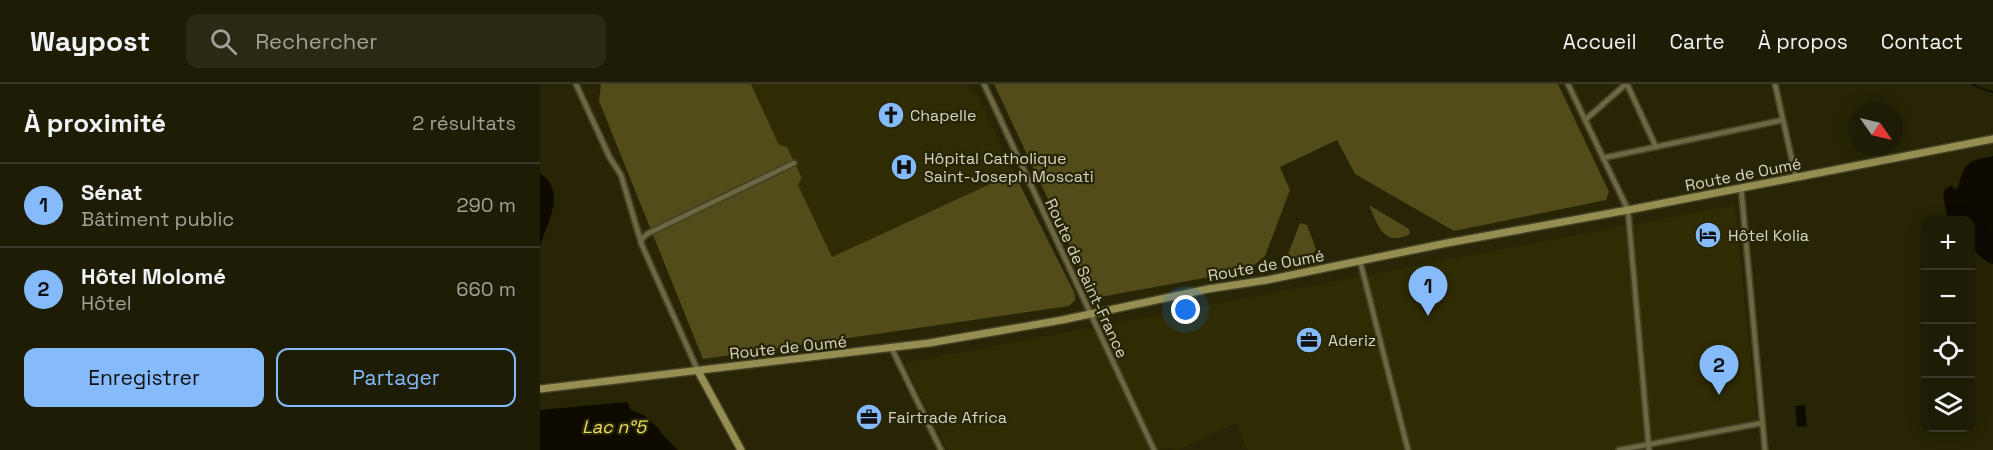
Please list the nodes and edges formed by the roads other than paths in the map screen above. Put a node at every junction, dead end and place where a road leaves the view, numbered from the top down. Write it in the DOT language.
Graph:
graph roads {
  1 [pos="576,84"];
  2 [pos="984,84"];
  3 [pos="1568,84"];
  4 [pos="1626,84"];
  5 [pos="1775,84"];
  6 [pos="1585,120"];
  7 [pos="1783,120"];
  8 [pos="1993,140"];
  9 [pos="1656,147"];
  10 [pos="1603,158"];
  11 [pos="794,163"];
  12 [pos="1796,178"];
  13 [pos="1741,188"];
  14 [pos="1628,210"];
  15 [pos="641,243"];
  16 [pos="1360,261"];
  17 [pos="1092,314"];
  18 [pos="892,349"];
  19 [pos="698,371"];
  20 [pos="540,389"];
  21 [pos="1762,423"];
  22 [pos="1648,447"];
  23 [pos="741,450"];
  24 [pos="941,450"];
  25 [pos="1154,450"];
  26 [pos="1408,450"];
  27 [pos="1619,450"];
  28 [pos="1765,450"];
  1 -- 15 [label="street"];
  2 -- 17 [label="street, Route de Saint-France"];
  3 -- 6 [label="street"];
  4 -- 6 [label="street"];
  4 -- 9 [label="street"];
  5 -- 7 [label="street"];
  6 -- 10 [label="street"];
  7 -- 9 [label="street"];
  7 -- 12 [label="street"];
  8 -- 12 [label="main road, Route de Oumé"];
  9 -- 10 [label="street"];
  10 -- 14 [label="street"];
  11 -- 15 [label="street"];
  12 -- 13 [label="main road, Route de Oumé"];
  13 -- 14 [label="main road, Route de Oumé"];
  13 -- 21 [label="street"];
  14 -- 16 [label="main road, Route de Oumé"];
  14 -- 22 [label="street"];
  15 -- 19 [label="street"];
  16 -- 17 [label="main road, Route de Oumé"];
  16 -- 26 [label="street"];
  17 -- 18 [label="main road, Route de Oumé"];
  17 -- 25 [label="street, Route de Saint-France"];
  18 -- 19 [label="main road, Route de Oumé"];
  18 -- 24 [label="street"];
  19 -- 20 [label="main road, Route de Oumé"];
  19 -- 23 [label="main road"];
  21 -- 22 [label="street"];
  21 -- 28 [label="street"];
  22 -- 27 [label="street"];
}
